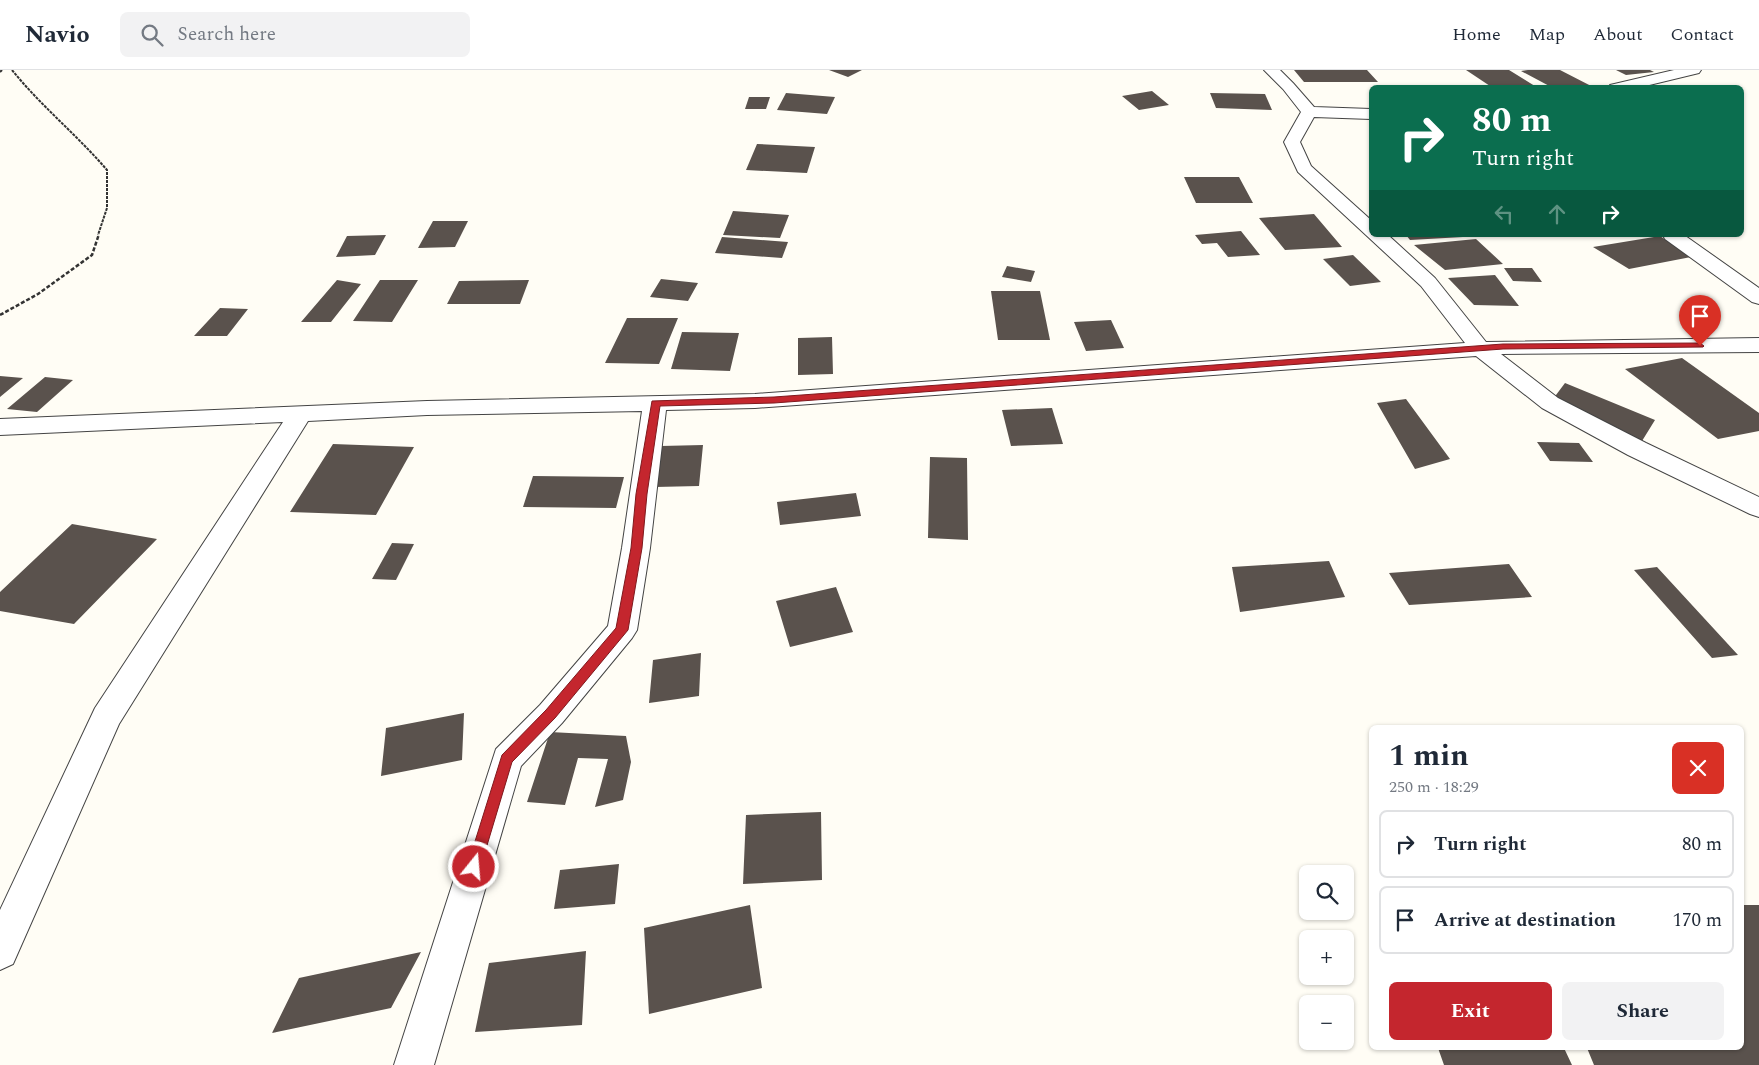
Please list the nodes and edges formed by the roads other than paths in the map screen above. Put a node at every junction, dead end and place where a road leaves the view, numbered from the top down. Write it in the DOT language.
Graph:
graph roads {
  1 [pos="1271,70"];
  2 [pos="1694,70"];
  3 [pos="1628,85"];
  4 [pos="1309,112"];
  5 [pos="1369,114"];
  6 [pos="1369,228"];
  7 [pos="1379,237"];
  8 [pos="1675,237"];
  9 [pos="1759,298"];
  10 [pos="1759,345"];
  11 [pos="1480,348"];
  12 [pos="655,403"];
  13 [pos="300,414"];
  14 [pos="0,427"];
  15 [pos="1759,508"];
  16 [pos="0,951"];
  17 [pos="414,1065"];
  1 -- 4 [label="street"];
  2 -- 3 [label="street"];
  4 -- 5 [label="street"];
  4 -- 6 [label="street"];
  7 -- 11 [label="street"];
  8 -- 9 [label="street"];
  10 -- 11 [label="street"];
  11 -- 12 [label="street"];
  11 -- 15 [label="street"];
  12 -- 13 [label="street"];
  12 -- 17 [label="street"];
  13 -- 14 [label="street"];
  13 -- 16 [label="street"];
}
